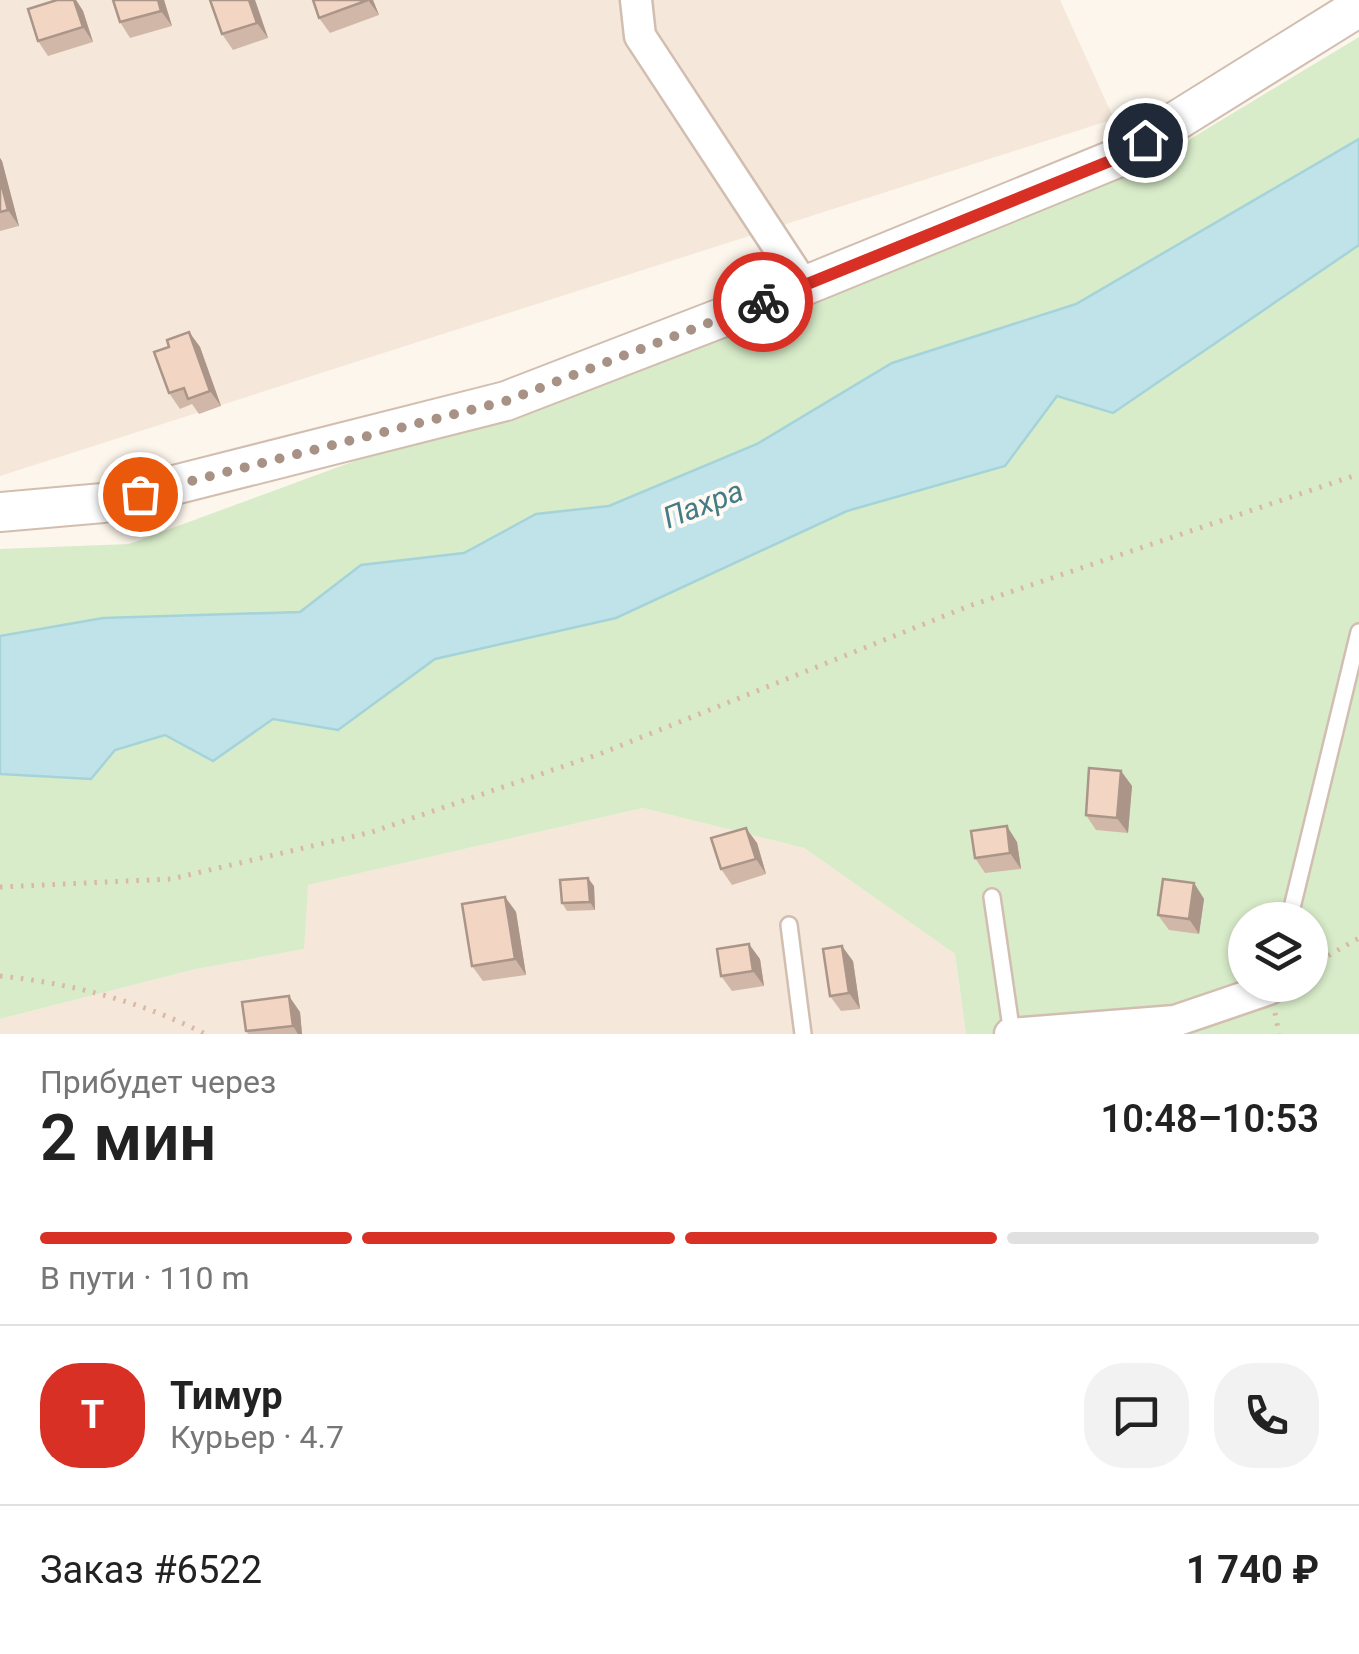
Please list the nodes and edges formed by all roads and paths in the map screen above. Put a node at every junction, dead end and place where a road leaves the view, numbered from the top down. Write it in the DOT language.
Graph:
graph roads {
  1 [pos="636,0"];
  2 [pos="1359,7"];
  3 [pos="804,286"];
  4 [pos="1359,474"];
  5 [pos="0,512"];
  6 [pos="1359,632"];
  7 [pos="0,887"];
  8 [pos="992,897"];
  9 [pos="1293,902"];
  10 [pos="790,925"];
  11 [pos="1359,938"];
  12 [pos="1328,956"];
  13 [pos="0,976"];
  14 [pos="1228,1002"];
  15 [pos="1124,1030"];
  16 [pos="206,1034"];
  17 [pos="803,1034"];
  18 [pos="1011,1034"];
  1 -- 3 [label="street"];
  2 -- 3 [label="street"];
  3 -- 5 [label="street"];
  4 -- 7 [label="path"];
  6 -- 9 [label="lane"];
  8 -- 18 [label="lane"];
  10 -- 17 [label="lane"];
  11 -- 12 [label="path"];
  13 -- 16 [label="path"];
  14 -- 15 [label="street"];
  15 -- 18 [label="street"];
}
